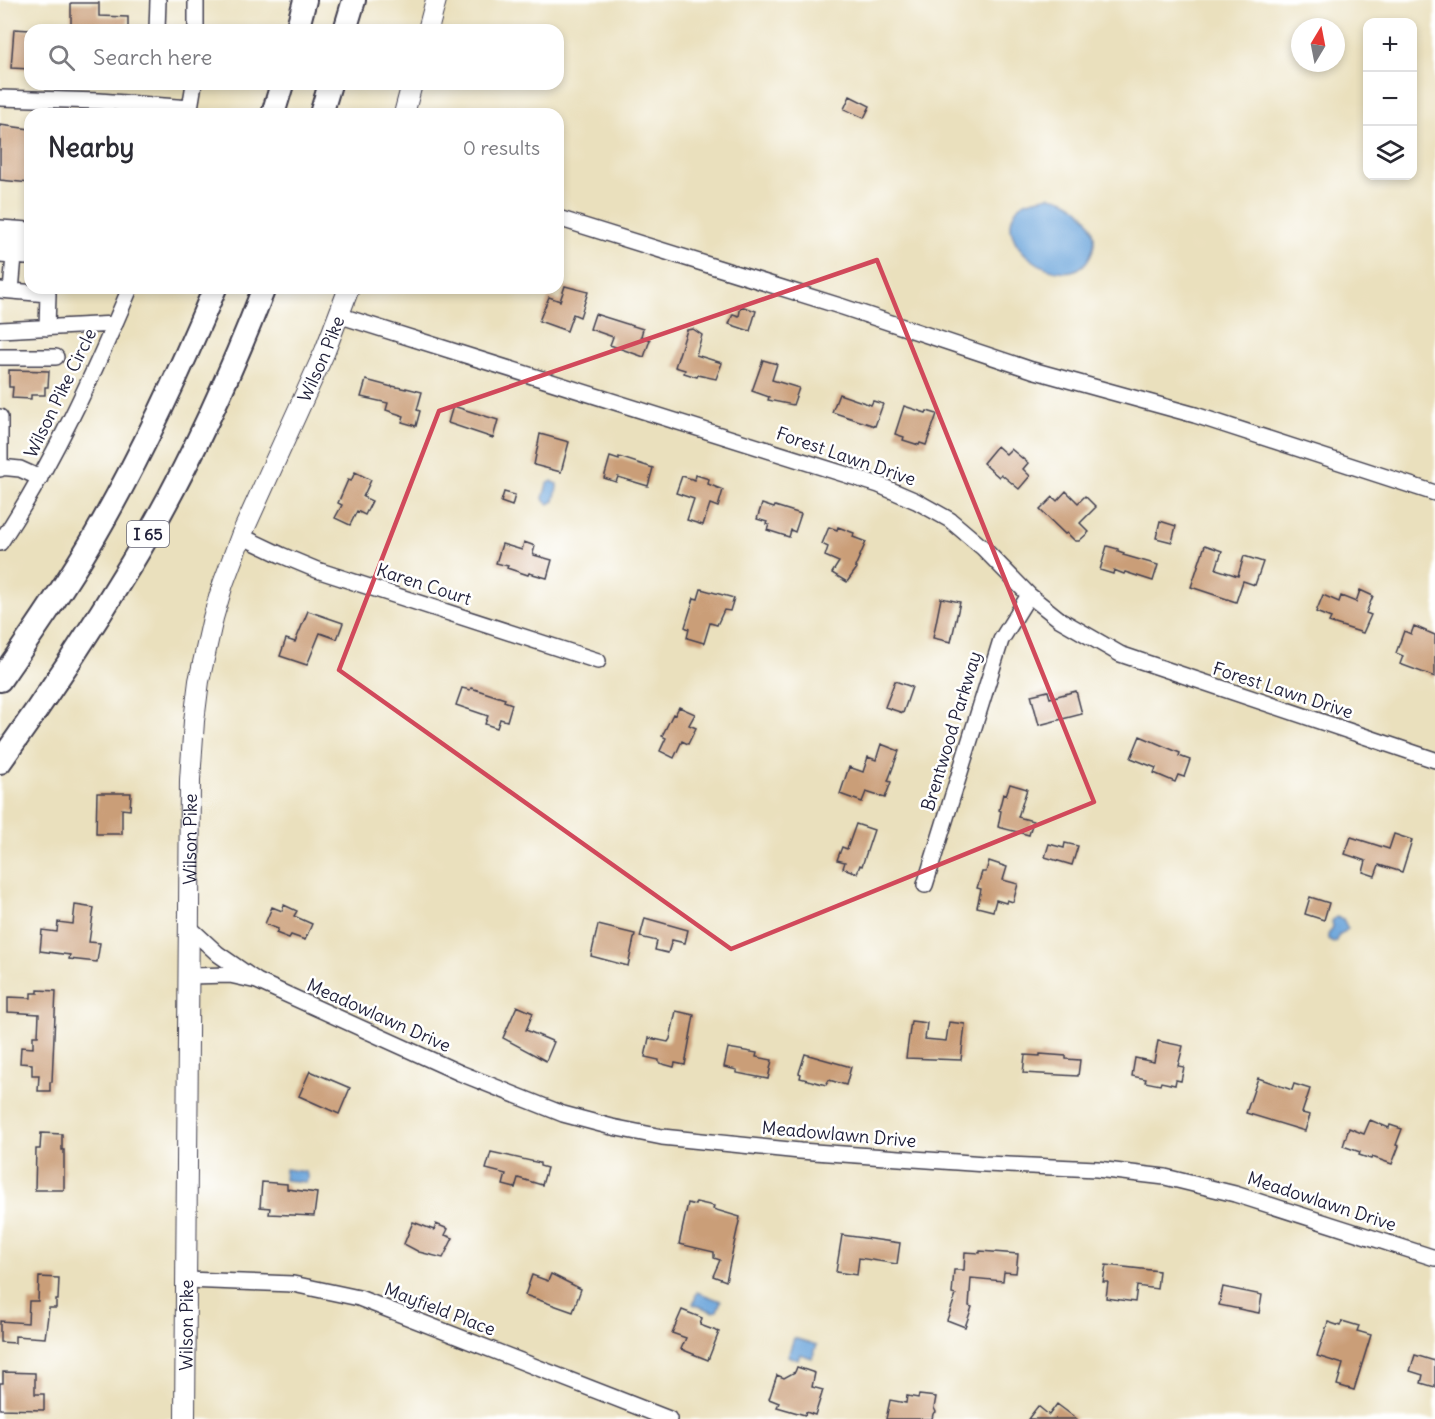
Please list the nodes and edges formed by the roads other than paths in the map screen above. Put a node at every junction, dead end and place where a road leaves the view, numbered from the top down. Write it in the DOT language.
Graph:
graph roads {
  1 [pos="158,0"];
  2 [pos="196,0"];
  3 [pos="305,0"];
  4 [pos="354,0"];
  5 [pos="436,0"];
  6 [pos="157,24"];
  7 [pos="196,24"];
  8 [pos="299,24"];
  9 [pos="347,24"];
  10 [pos="430,24"];
  11 [pos="193,90"];
  12 [pos="280,90"];
  13 [pos="328,90"];
  14 [pos="410,90"];
  15 [pos="0,98"];
  16 [pos="163,108"];
  17 [pos="190,108"];
  18 [pos="275,108"];
  19 [pos="323,108"];
  20 [pos="406,108"];
  21 [pos="564,220"];
  22 [pos="0,228"];
  23 [pos="0,241"];
  24 [pos="19,248"];
  25 [pos="6,290"];
  26 [pos="24,290"];
  27 [pos="53,294"];
  28 [pos="128,294"];
  29 [pos="212,294"];
  30 [pos="261,294"];
  31 [pos="347,294"];
  32 [pos="338,315"];
  33 [pos="115,324"];
  34 [pos="47,328"];
  35 [pos="0,330"];
  36 [pos="0,357"];
  37 [pos="56,357"];
  38 [pos="0,417"];
  39 [pos="0,468"];
  40 [pos="40,478"];
  41 [pos="1435,493"];
  42 [pos="241,536"];
  43 [pos="0,543"];
  44 [pos="1029,596"];
  45 [pos="598,661"];
  46 [pos="0,680"];
  47 [pos="1435,760"];
  48 [pos="0,762"];
  49 [pos="925,885"];
  50 [pos="190,928"];
  51 [pos="189,976"];
  52 [pos="257,981"];
  53 [pos="1435,1258"];
  54 [pos="186,1280"];
  55 [pos="185,1419"];
  56 [pos="669,1419"];
  1 -- 6 [label="street"];
  2 -- 7 [label="street"];
  3 -- 8 [label="highway"];
  4 -- 9 [label="highway"];
  5 -- 10 [label="main road"];
  11 -- 17 [label="street"];
  12 -- 18 [label="highway"];
  13 -- 19 [label="highway"];
  14 -- 20 [label="main road"];
  15 -- 16 [label="street"];
  21 -- 41 [label="street"];
  22 -- 24 [label="street"];
  23 -- 24 [label="street"];
  24 -- 25 [label="street"];
  25 -- 26 [label="street"];
  27 -- 34 [label="street"];
  28 -- 33 [label="street, Wilson Pike Circle"];
  29 -- 46 [label="highway, I 65"];
  30 -- 48 [label="highway, I 65"];
  31 -- 32 [label="main road, Wilson Pike"];
  32 -- 42 [label="main road, Wilson Pike"];
  32 -- 44 [label="street, Forest Lawn Drive"];
  33 -- 34 [label="street"];
  33 -- 40 [label="street, Wilson Pike Circle"];
  34 -- 35 [label="street"];
  36 -- 37 [label="street"];
  38 -- 39 [label="street"];
  39 -- 40 [label="street"];
  40 -- 43 [label="street, Wilson Pike Circle"];
  42 -- 45 [label="street, Karen Court"];
  42 -- 50 [label="main road, Wilson Pike"];
  44 -- 47 [label="street, Forest Lawn Drive"];
  44 -- 49 [label="street, Brentwood Parkway"];
  50 -- 51 [label="main road, Wilson Pike"];
  50 -- 52 [label="street, Meadowlawn Drive"];
  51 -- 52 [label="street, Meadowlawn Drive"];
  51 -- 54 [label="main road, Wilson Pike"];
  52 -- 53 [label="street, Meadowlawn Drive"];
  54 -- 55 [label="main road, Wilson Pike"];
  54 -- 56 [label="street, Mayfield Place"];
}
